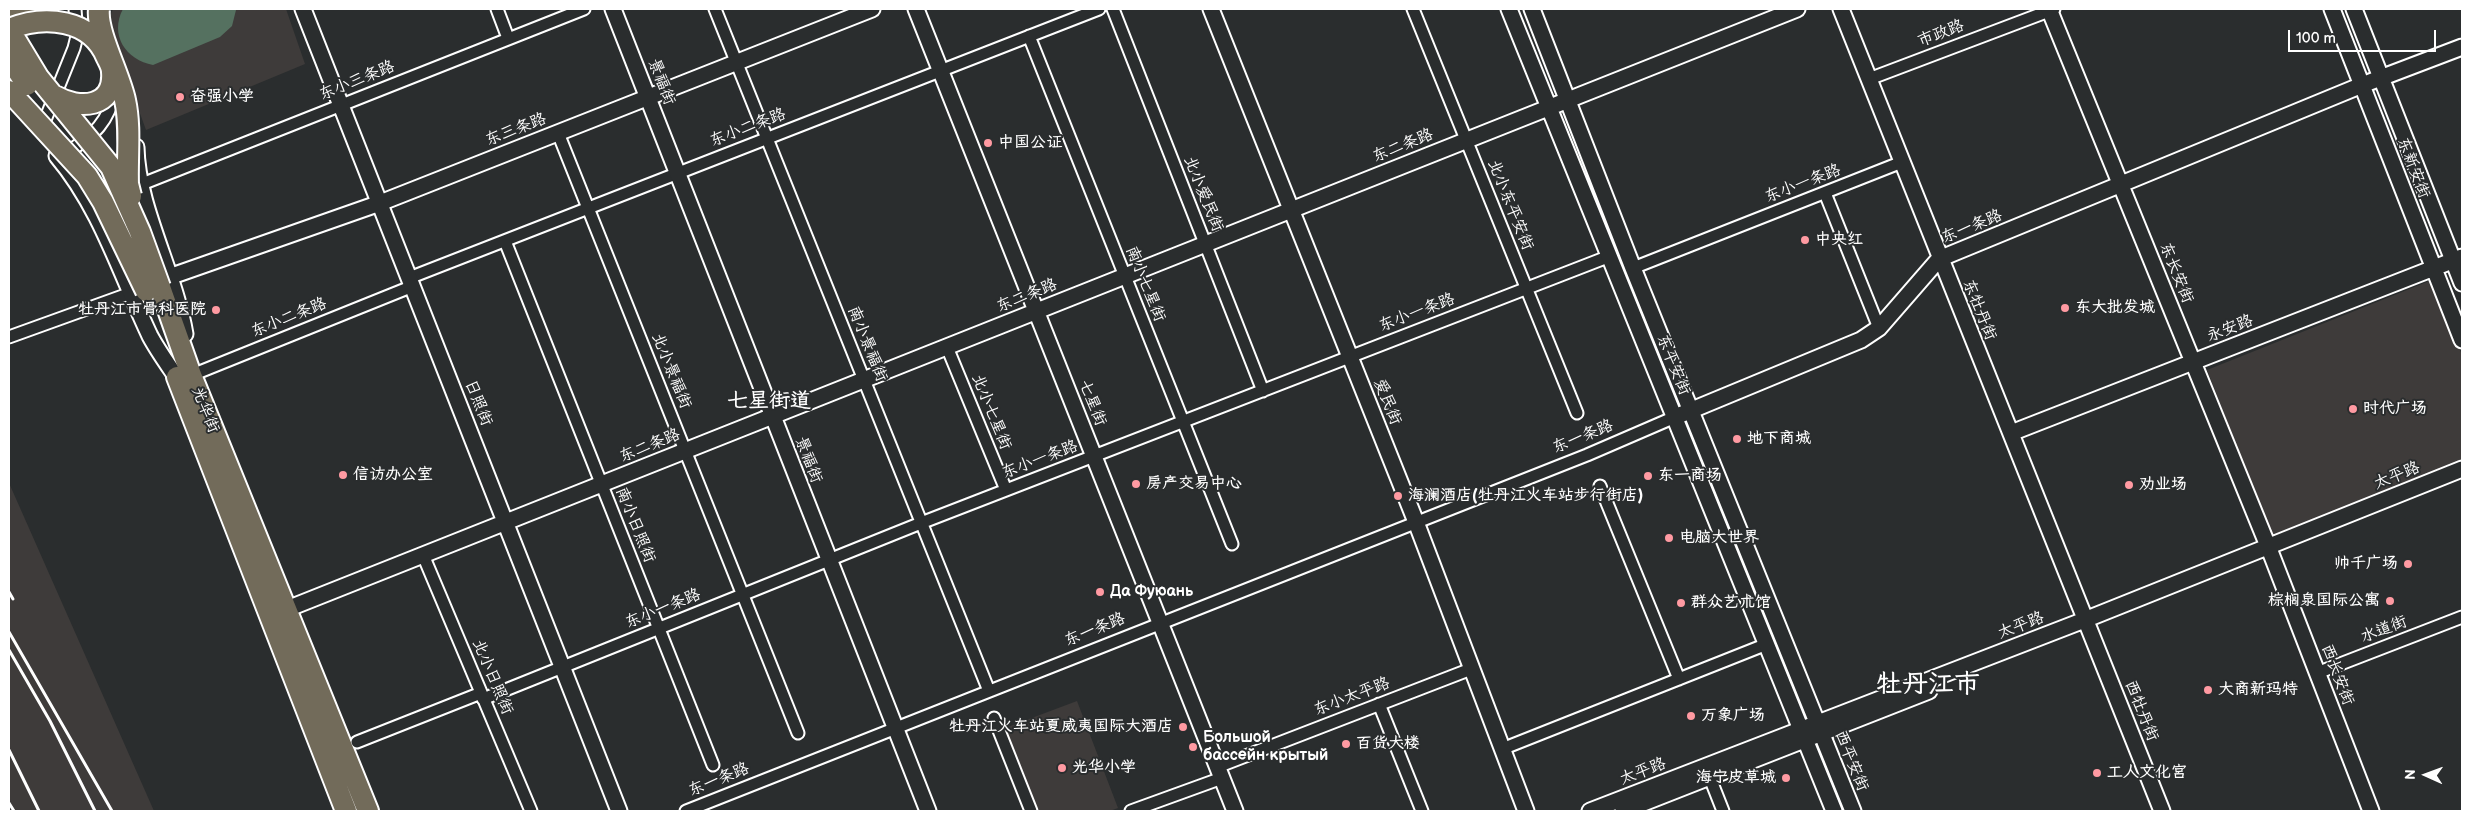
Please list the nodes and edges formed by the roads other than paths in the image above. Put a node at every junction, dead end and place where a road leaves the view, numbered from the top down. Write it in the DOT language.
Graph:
graph roads {
  1 [pos="32,9"];
  2 [pos="75,9"];
  3 [pos="89,9"];
  4 [pos="99,9"];
  5 [pos="106,9"];
  6 [pos="303,9"];
  7 [pos="497,9"];
  8 [pos="584,9"];
  9 [pos="613,9"];
  10 [pos="715,9"];
  11 [pos="872,9"];
  12 [pos="916,9"];
  13 [pos="1099,9"];
  14 [pos="1113,9"];
  15 [pos="1211,9"];
  16 [pos="1413,9"];
  17 [pos="1510,9"];
  18 [pos="1532,9"];
  19 [pos="1797,9"];
  20 [pos="1841,9"];
  21 [pos="2051,9"];
  22 [pos="2332,9"];
  23 [pos="2354,9"];
  24 [pos="9,18"];
  25 [pos="9,29"];
  26 [pos="1029,36"];
  27 [pos="508,38"];
  28 [pos="2462,47"];
  29 [pos="9,58"];
  30 [pos="736,62"];
  31 [pos="117,64"];
  32 [pos="940,71"];
  33 [pos="2381,78"];
  34 [pos="1869,79"];
  35 [pos="118,80"];
  36 [pos="2362,85"];
  37 [pos="9,91"];
  38 [pos="50,92"];
  39 [pos="648,97"];
  40 [pos="1568,100"];
  41 [pos="9,104"];
  42 [pos="341,104"];
  43 [pos="1550,107"];
  44 [pos="558,133"];
  45 [pos="39,135"];
  46 [pos="767,138"];
  47 [pos="1467,140"];
  48 [pos="59,159"];
  49 [pos="1902,162"];
  50 [pos="678,173"];
  51 [pos="142,184"];
  52 [pos="2121,185"];
  53 [pos="1825,192"];
  54 [pos="380,203"];
  55 [pos="588,208"];
  56 [pos="1292,209"];
  57 [pos="140,232"];
  58 [pos="505,241"];
  59 [pos="1206,244"];
  60 [pos="1610,256"];
  61 [pos="1939,259"];
  62 [pos="2458,259"];
  63 [pos="1633,268"];
  64 [pos="2434,268"];
  65 [pos="1125,276"];
  66 [pos="411,282"];
  67 [pos="2462,283"];
  68 [pos="152,287"];
  69 [pos="1526,288"];
  70 [pos="1036,311"];
  71 [pos="1879,328"];
  72 [pos="9,337"];
  73 [pos="2462,340"];
  74 [pos="947,347"];
  75 [pos="1350,357"];
  76 [pos="2193,362"];
  77 [pos="185,378"];
  78 [pos="864,380"];
  79 [pos="1263,391"];
  80 [pos="1691,410"];
  81 [pos="1577,413"];
  82 [pos="772,416"];
  83 [pos="1675,417"];
  84 [pos="1183,422"];
  85 [pos="2011,433"];
  86 [pos="685,451"];
  87 [pos="1094,456"];
  88 [pos="2462,469"];
  89 [pos="2462,479"];
  90 [pos="601,484"];
  91 [pos="1600,486"];
  92 [pos="1006,490"];
  93 [pos="506,522"];
  94 [pos="1416,522"];
  95 [pos="921,523"];
  96 [pos="1232,544"];
  97 [pos="2270,551"];
  98 [pos="423,555"];
  99 [pos="829,559"];
  100 [pos="742,594"];
  101 [pos="278,613"];
  102 [pos="2462,617"];
  103 [pos="1161,623"];
  104 [pos="2088,623"];
  105 [pos="659,628"];
  106 [pos="1767,644"];
  107 [pos="562,667"];
  108 [pos="1471,668"];
  109 [pos="2318,673"];
  110 [pos="1679,679"];
  111 [pos="989,691"];
  112 [pos="482,696"];
  113 [pos="1379,704"];
  114 [pos="994,718"];
  115 [pos="896,728"];
  116 [pos="1819,728"];
  117 [pos="798,734"];
  118 [pos="1804,734"];
  119 [pos="357,742"];
  120 [pos="1502,749"];
  121 [pos="713,765"];
  122 [pos="1220,772"];
  123 [pos="1710,778"];
  124 [pos="346,811"];
  125 [pos="368,811"];
  126 [pos="532,811"];
  127 [pos="619,811"];
  128 [pos="686,811"];
  129 [pos="928,811"];
  130 [pos="1031,811"];
  131 [pos="1131,811"];
  132 [pos="1235,811"];
  133 [pos="1422,811"];
  134 [pos="1526,811"];
  135 [pos="1590,811"];
  136 [pos="1623,811"];
  137 [pos="1723,811"];
  138 [pos="1834,811"];
  139 [pos="1853,811"];
  140 [pos="2162,811"];
  141 [pos="2371,811"];
  1 -- 24 [label="highway"];
  2 -- 45 [label="street"];
  3 -- 35 [label="street"];
  4 -- 57 [label="highway, bridge"];
  5 -- 31 [label="street"];
  6 -- 42 [label="street, 日照街"];
  7 -- 27 [label="street"];
  8 -- 27 [label="street, 东小三条路"];
  9 -- 39 [label="street, 景福街"];
  10 -- 30 [label="street, 南小景福街"];
  11 -- 30 [label="street, 东三条路"];
  12 -- 32 [label="street, 七星街"];
  13 -- 26 [label="street, 东小二条路"];
  14 -- 59 [label="street, 北小爱民街"];
  15 -- 56 [label="street, 爱民街"];
  16 -- 47 [label="street, 北小东平安街"];
  17 -- 43 [label="street, 东平安街"];
  18 -- 40 [label="street, 东平安街"];
  19 -- 40 [label="street, 东二条路"];
  20 -- 34 [label="street, 东牡丹街"];
  21 -- 34 [label="street, 市政路"];
  21 -- 52 [label="street, 东长安街"];
  22 -- 36 [label="street, 东新安街"];
  23 -- 33 [label="street, 东新安街"];
  25 -- 38 [label="highway, 光华街, bridge"];
  25 -- 38 [label="highway, bridge"];
  26 -- 32 [label="street, 东小二条路"];
  26 -- 65 [label="street, 南小七星街"];
  27 -- 42 [label="street, 东小三条路"];
  28 -- 33 [label="street, 东一条路"];
  29 -- 68 [label="highway, 光华街, bridge"];
  30 -- 39 [label="street, 东三条路"];
  30 -- 46 [label="street, 南小景福街"];
  31 -- 35 [label="street"];
  31 -- 51 [label="street"];
  32 -- 46 [label="street, 东小二条路"];
  32 -- 70 [label="street, 七星街"];
  33 -- 36 [label="street, 东一条路"];
  33 -- 62 [label="street, 东新安街"];
  34 -- 49 [label="street, 东牡丹街"];
  35 -- 48 [label="street"];
  36 -- 52 [label="street, 东一条路"];
  36 -- 64 [label="street, 东新安街"];
  37 -- 68 [label="highway, bridge"];
  38 -- 57 [label="highway, 光华街, bridge"];
  39 -- 44 [label="street, 东三条路"];
  39 -- 50 [label="street, 景福街"];
  40 -- 43 [label="street, 东二条路"];
  40 -- 63 [label="street, 东平安街"];
  41 -- 45 [label="street"];
  42 -- 51 [label="street, 东小三条路"];
  42 -- 54 [label="street, 日照街"];
  43 -- 47 [label="street, 东二条路"];
  43 -- 60 [label="street, 东平安街"];
  44 -- 54 [label="street, 东三条路"];
  44 -- 55 [label="street, 北小景福街"];
  45 -- 48 [label="street"];
  46 -- 50 [label="street, 东小二条路"];
  46 -- 78 [label="street, 南小景福街"];
  47 -- 56 [label="street, 东二条路"];
  47 -- 69 [label="street, 北小东平安街"];
  48 -- 68 [label="street"];
  49 -- 53 [label="street, 东小一条路"];
  49 -- 61 [label="street, 东牡丹街"];
  50 -- 55 [label="street, 东小二条路"];
  50 -- 82 [label="street, 景福街"];
  51 -- 68 [label="street"];
  52 -- 61 [label="street, 东一条路"];
  52 -- 76 [label="street, 东长安街"];
  53 -- 63 [label="street, 东小一条路"];
  53 -- 71 [label="street"];
  54 -- 66 [label="street, 日照街"];
  54 -- 68 [label="street, 东三条路"];
  55 -- 58 [label="street, 东小二条路"];
  55 -- 86 [label="street, 北小景福街"];
  56 -- 59 [label="street, 东二条路"];
  56 -- 75 [label="street, 爱民街"];
  57 -- 68 [label="highway, 光华街, bridge"];
  58 -- 66 [label="street, 东小二条路"];
  58 -- 90 [label="street, 南小日照街"];
  59 -- 65 [label="street, 东二条路"];
  59 -- 79 [label="street, 北小爱民街"];
  60 -- 69 [label="street, 东小一条路"];
  60 -- 83 [label="street, 东平安街"];
  61 -- 71 [label="street, 东一条路"];
  61 -- 85 [label="street, 东牡丹街"];
  62 -- 64 [label="street, 永安路"];
  62 -- 67 [label="street, 东新安街"];
  63 -- 80 [label="street, 东平安街"];
  64 -- 73 [label="street, 东新安街"];
  64 -- 76 [label="street, 永安路"];
  65 -- 70 [label="street, 东二条路"];
  65 -- 84 [label="street, 南小七星街"];
  66 -- 77 [label="street, 东小二条路"];
  66 -- 93 [label="street, 日照街"];
  68 -- 72 [label="street"];
  68 -- 77 [label="highway, 光华街"];
  68 -- 77 [label="street"];
  69 -- 75 [label="street, 东小一条路"];
  69 -- 81 [label="street, 北小东平安街"];
  70 -- 74 [label="street, 东二条路"];
  70 -- 87 [label="street, 七星街"];
  71 -- 80 [label="street, 东一条路"];
  74 -- 78 [label="street, 东二条路"];
  74 -- 92 [label="street, 北小七星街"];
  75 -- 79 [label="street, 东小一条路"];
  75 -- 94 [label="street, 爱民街"];
  76 -- 85 [label="street, 永安路"];
  76 -- 97 [label="street, 东长安街"];
  77 -- 101 [label="highway, 光华街"];
  78 -- 82 [label="street, 东二条路"];
  78 -- 95 [label="street, 南小景福街"];
  79 -- 84 [label="street, 东小一条路"];
  80 -- 83 [label="street, 东一条路"];
  80 -- 116 [label="street, 东平安街"];
  82 -- 86 [label="street, 东二条路"];
  82 -- 99 [label="street, 景福街"];
  83 -- 94 [label="street, 东一条路"];
  83 -- 106 [label="street, 东平安街"];
  84 -- 87 [label="street, 东小一条路"];
  84 -- 96 [label="street, 南小七星街"];
  85 -- 104 [label="street, 东牡丹街"];
  86 -- 90 [label="street, 东二条路"];
  86 -- 100 [label="street, 北小景福街"];
  87 -- 92 [label="street, 东小一条路"];
  87 -- 103 [label="street, 七星街"];
  88 -- 97 [label="street, 太平路"];
  89 -- 97 [label="street, 太平路"];
  90 -- 93 [label="street, 东二条路"];
  90 -- 105 [label="street, 南小日照街"];
  91 -- 110 [label="street"];
  92 -- 95 [label="street, 东小一条路"];
  93 -- 98 [label="street, 东二条路"];
  93 -- 107 [label="street, 日照街"];
  94 -- 103 [label="street, 东一条路"];
  94 -- 108 [label="street, 爱民街"];
  95 -- 99 [label="street, 东小一条路"];
  95 -- 111 [label="street, 南小景福街"];
  97 -- 104 [label="street, 太平路"];
  97 -- 109 [label="street, 西长安街"];
  98 -- 101 [label="street, 东二条路"];
  98 -- 112 [label="street, 北小日照街"];
  99 -- 100 [label="street, 东小一条路"];
  99 -- 115 [label="street, 景福街"];
  100 -- 105 [label="street, 东小一条路"];
  100 -- 117 [label="street, 北小景福街"];
  101 -- 124 [label="highway, 光华街"];
  101 -- 125 [label="highway, 光华街"];
  102 -- 109 [label="street, 水道街"];
  103 -- 111 [label="street, 东一条路"];
  103 -- 122 [label="street, 七星街"];
  104 -- 116 [label="street, 太平路"];
  104 -- 140 [label="street, 西牡丹街"];
  105 -- 107 [label="street, 东小一条路"];
  105 -- 121 [label="street, 南小日照街"];
  106 -- 110 [label="street"];
  106 -- 118 [label="street, 东平安街"];
  107 -- 112 [label="street, 东小一条路"];
  107 -- 127 [label="street, 日照街"];
  108 -- 113 [label="street, 东小太平路"];
  108 -- 120 [label="street, 爱民街"];
  109 -- 141 [label="street, 西长安街"];
  110 -- 120 [label="street"];
  111 -- 115 [label="street, 东一条路"];
  112 -- 119 [label="street, 东小一条路"];
  112 -- 126 [label="street, 北小日照街"];
  113 -- 122 [label="street, 东小太平路"];
  113 -- 133 [label="street"];
  114 -- 130 [label="street"];
  115 -- 128 [label="street, 东一条路"];
  115 -- 129 [label="street, 景福街"];
  116 -- 118 [label="street, 太平路"];
  116 -- 139 [label="street, 西平安街"];
  118 -- 123 [label="street, 太平路"];
  118 -- 135 [label="street, 太平路"];
  118 -- 138 [label="street, 西平安街"];
  120 -- 134 [label="street, 爱民街"];
  122 -- 131 [label="street, 东小太平路"];
  122 -- 132 [label="street, 七星街"];
  123 -- 136 [label="street, 太平路"];
  123 -- 137 [label="street"];
}
